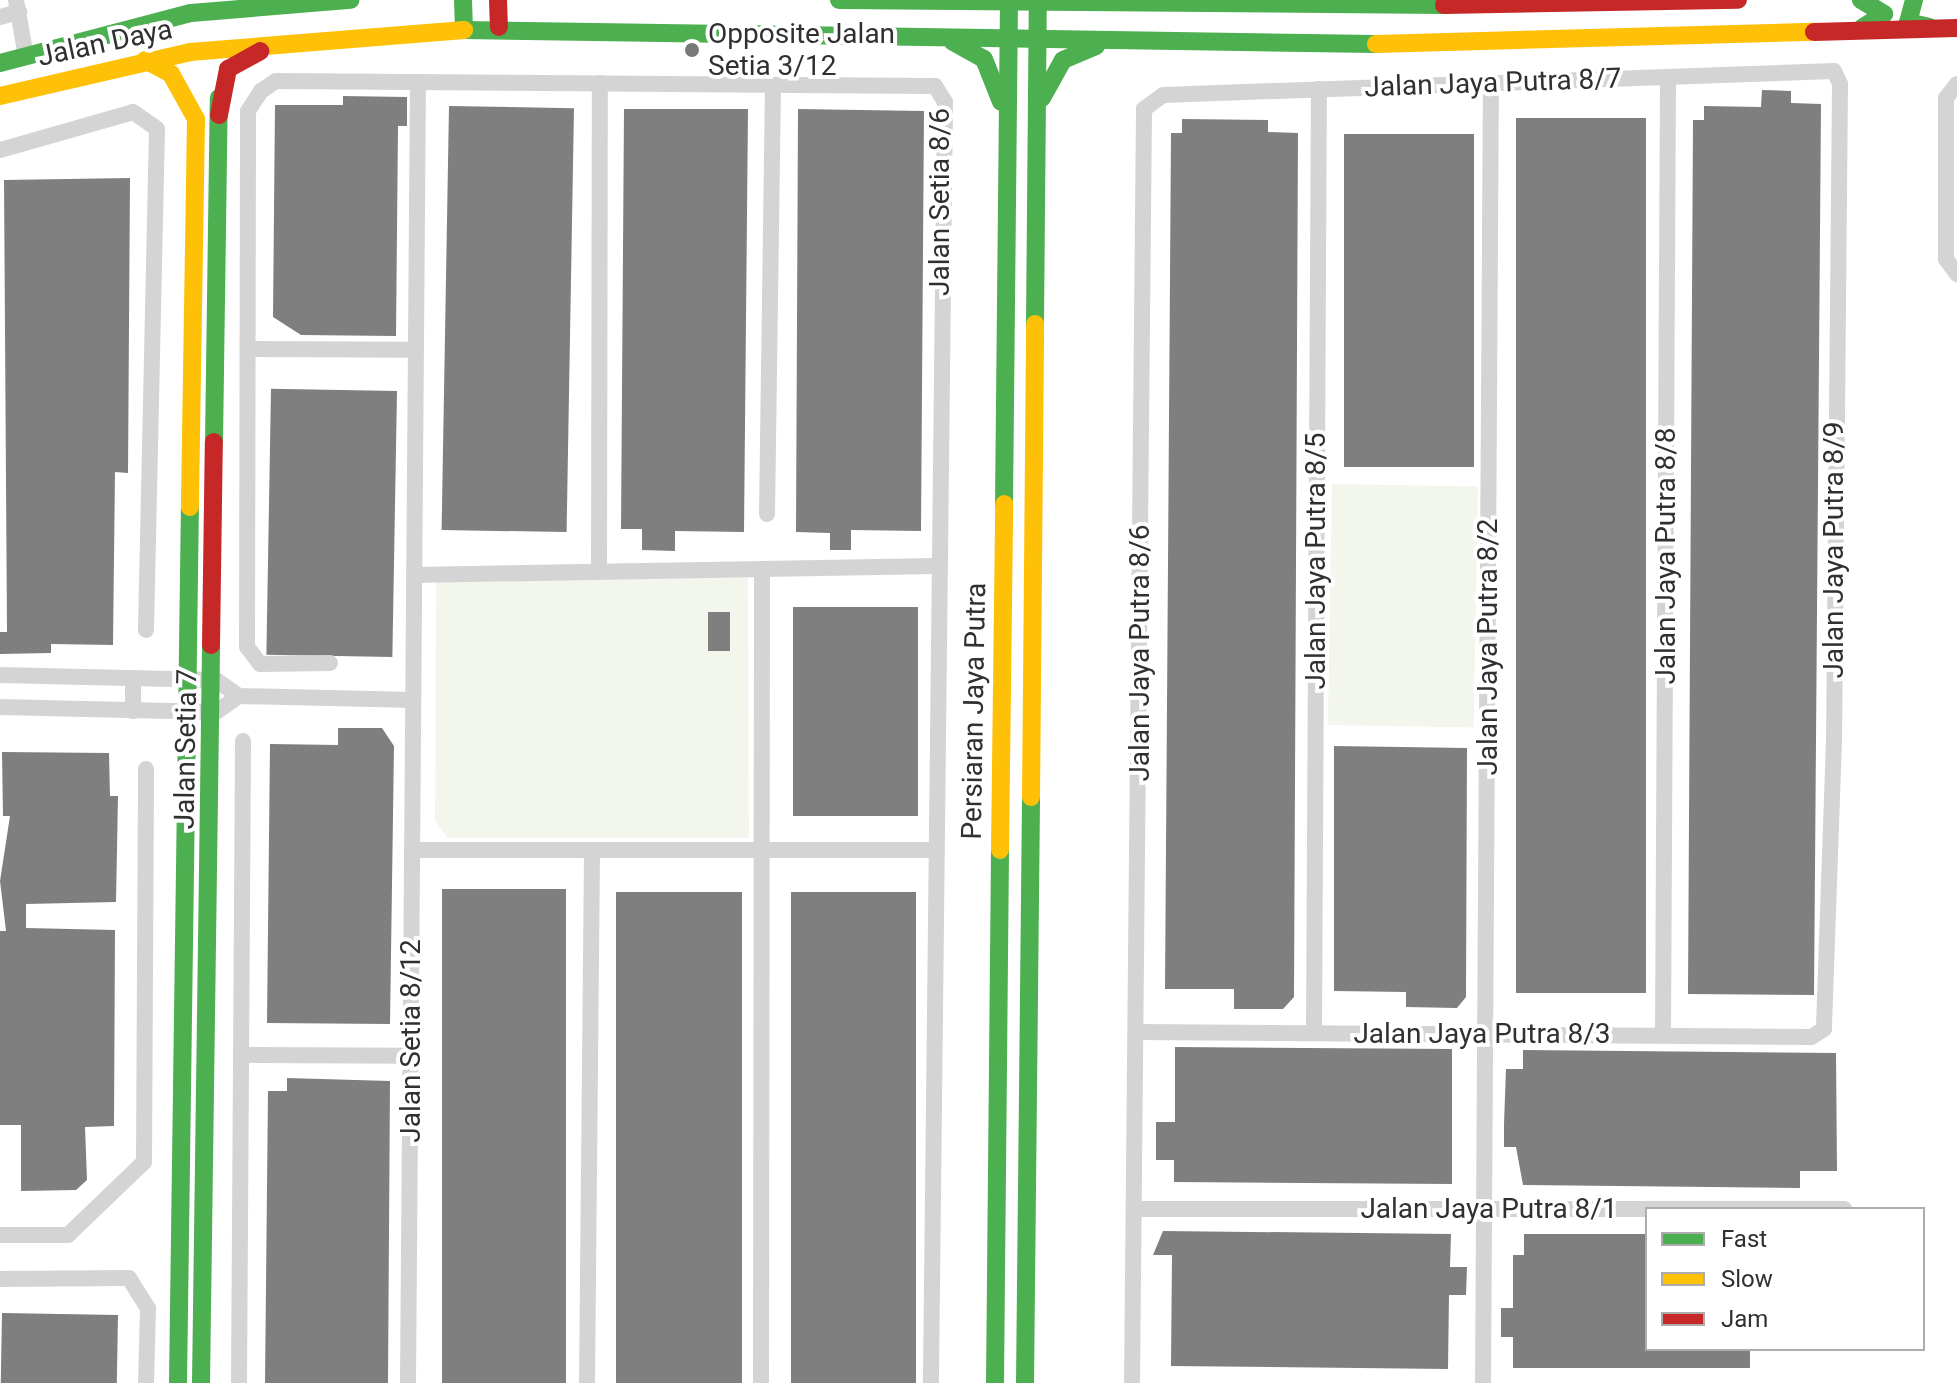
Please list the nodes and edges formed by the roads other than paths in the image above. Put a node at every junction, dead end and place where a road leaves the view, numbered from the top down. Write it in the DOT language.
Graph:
graph roads {
  1 [pos="350,0"];
  2 [pos="463,0"];
  3 [pos="498,0"];
  4 [pos="839,0"];
  5 [pos="1738,0"];
  6 [pos="1861,0"];
  7 [pos="1914,0"];
  8 [pos="944,2"];
  9 [pos="1009,2"];
  10 [pos="1038,3"];
  11 [pos="1096,3"];
  12 [pos="222,5"];
  13 [pos="18,6"];
  14 [pos="0,17"];
  15 [pos="127,27"];
  16 [pos="499,27"];
  17 [pos="1935,28"];
  18 [pos="1957,28"];
  19 [pos="464,29"];
  20 [pos="1854,29"];
  21 [pos="944,39"];
  22 [pos="1009,40"];
  23 [pos="1038,41"];
  24 [pos="1105,42"];
  25 [pos="277,44"];
  26 [pos="218,48"];
  27 [pos="26,57"];
  28 [pos="145,60"];
  29 [pos="0,63"];
  30 [pos="1834,71"];
  31 [pos="1668,77"];
  32 [pos="418,82"];
  33 [pos="600,83"];
  34 [pos="1491,84"];
  35 [pos="1956,84"];
  36 [pos="773,85"];
  37 [pos="1319,89"];
  38 [pos="0,96"];
  39 [pos="1151,99"];
  40 [pos="219,115"];
  41 [pos="1037,117"];
  42 [pos="1008,119"];
  43 [pos="0,150"];
  44 [pos="1957,274"];
  45 [pos="250,349"];
  46 [pos="416,350"];
  47 [pos="767,514"];
  48 [pos="936,566"];
  49 [pos="762,569"];
  50 [pos="599,572"];
  51 [pos="414,575"];
  52 [pos="146,630"];
  53 [pos="330,663"];
  54 [pos="0,675"];
  55 [pos="133,679"];
  56 [pos="188,680"];
  57 [pos="216,680"];
  58 [pos="239,696"];
  59 [pos="413,700"];
  60 [pos="0,707"];
  61 [pos="133,711"];
  62 [pos="187,711"];
  63 [pos="216,712"];
  64 [pos="243,741"];
  65 [pos="146,769"];
  66 [pos="412,850"];
  67 [pos="592,850"];
  68 [pos="761,850"];
  69 [pos="935,850"];
  70 [pos="1824,1029"];
  71 [pos="1138,1032"];
  72 [pos="1314,1033"];
  73 [pos="1484,1034"];
  74 [pos="1663,1034"];
  75 [pos="246,1055"];
  76 [pos="410,1056"];
  77 [pos="1134,1209"];
  78 [pos="1485,1209"];
  79 [pos="1645,1209"];
  80 [pos="0,1235"];
  81 [pos="0,1279"];
  82 [pos="146,1383"];
  83 [pos="178,1383"];
  84 [pos="201,1383"];
  85 [pos="239,1383"];
  86 [pos="408,1383"];
  87 [pos="587,1383"];
  88 [pos="761,1383"];
  89 [pos="931,1383"];
  90 [pos="995,1383"];
  91 [pos="1025,1383"];
  92 [pos="1132,1383"];
  93 [pos="1483,1383"];
  1 -- 12 [label="main road, Jalan Daya"];
  2 -- 19 [label="main road"];
  3 -- 16 [label="main road"];
  4 -- 8 [label="main road"];
  5 -- 11 [label="main road"];
  6 -- 20 [label="main road"];
  7 -- 17 [label="main road"];
  8 -- 9 [label="main road"];
  9 -- 10 [label="main road"];
  9 -- 22 [label="main road, Persiaran Jaya Putra"];
  10 -- 11 [label="main road"];
  10 -- 23 [label="main road, Persiaran Jaya Putra"];
  12 -- 15 [label="main road, Jalan Daya"];
  13 -- 14 [label="street"];
  13 -- 27 [label="street"];
  15 -- 26 [label="main road"];
  15 -- 27 [label="main road, Jalan Daya"];
  16 -- 19 [label="main road, Jalan Daya"];
  16 -- 21 [label="main road, Jalan Daya"];
  17 -- 18 [label="main road, Jalan Daya"];
  17 -- 20 [label="main road, Jalan Daya"];
  19 -- 25 [label="main road, Jalan Daya"];
  20 -- 24 [label="main road, Jalan Daya"];
  21 -- 22 [label="main road, Jalan Daya"];
  21 -- 42 [label="main road"];
  22 -- 23 [label="main road, Jalan Daya"];
  22 -- 42 [label="main road, Persiaran Jaya Putra"];
  23 -- 24 [label="main road, Jalan Daya"];
  23 -- 41 [label="main road, Persiaran Jaya Putra"];
  24 -- 41 [label="main road"];
  25 -- 26 [label="main road, Jalan Daya"];
  25 -- 40 [label="main road"];
  26 -- 28 [label="main road, Jalan Daya"];
  26 -- 40 [label="main road"];
  27 -- 29 [label="main road, Jalan Daya"];
  28 -- 38 [label="main road, Jalan Daya"];
  28 -- 56 [label="main road, Jalan Setia 7"];
  30 -- 31 [label="street, Jalan Jaya Putra 8/7"];
  30 -- 70 [label="street, Jalan Jaya Putra 8/9"];
  31 -- 34 [label="street, Jalan Jaya Putra 8/7"];
  31 -- 74 [label="street, Jalan Jaya Putra 8/8"];
  32 -- 33 [label="street, Jalan Setia 8/6"];
  32 -- 45 [label="street, Jalan Setia 8/6"];
  32 -- 46 [label="street, Jalan Setia 8/12"];
  33 -- 36 [label="street, Jalan Setia 8/6"];
  33 -- 50 [label="street"];
  34 -- 37 [label="street, Jalan Jaya Putra 8/7"];
  34 -- 73 [label="street, Jalan Jaya Putra 8/2"];
  35 -- 44 [label="street"];
  36 -- 47 [label="street"];
  36 -- 48 [label="street, Jalan Setia 8/6"];
  37 -- 39 [label="street, Jalan Jaya Putra 8/7"];
  37 -- 72 [label="street, Jalan Jaya Putra 8/5"];
  39 -- 71 [label="street, Jalan Jaya Putra 8/6"];
  40 -- 57 [label="main road, Jalan Setia 7"];
  41 -- 91 [label="main road, Persiaran Jaya Putra"];
  42 -- 90 [label="main road, Persiaran Jaya Putra"];
  43 -- 52 [label="street"];
  45 -- 46 [label="street"];
  45 -- 53 [label="street"];
  46 -- 51 [label="street, Jalan Setia 8/12"];
  48 -- 49 [label="street"];
  48 -- 69 [label="street"];
  49 -- 50 [label="street"];
  49 -- 68 [label="street"];
  50 -- 51 [label="street"];
  51 -- 59 [label="street, Jalan Setia 8/12"];
  54 -- 55 [label="street"];
  55 -- 56 [label="street"];
  55 -- 61 [label="street"];
  56 -- 57 [label="street"];
  56 -- 62 [label="main road, Jalan Setia 7"];
  57 -- 58 [label="street"];
  57 -- 63 [label="main road, Jalan Setia 7"];
  58 -- 59 [label="street"];
  58 -- 63 [label="street"];
  59 -- 66 [label="street, Jalan Setia 8/12"];
  60 -- 61 [label="street"];
  61 -- 62 [label="street"];
  62 -- 63 [label="street"];
  62 -- 83 [label="main road, Jalan Setia 7"];
  63 -- 84 [label="main road, Jalan Setia 7"];
  64 -- 75 [label="street"];
  65 -- 80 [label="street"];
  66 -- 67 [label="street"];
  66 -- 76 [label="street, Jalan Setia 8/12"];
  67 -- 68 [label="street"];
  67 -- 87 [label="street"];
  68 -- 69 [label="street"];
  68 -- 88 [label="street"];
  69 -- 89 [label="street"];
  70 -- 74 [label="street, Jalan Jaya Putra 8/3"];
  71 -- 72 [label="street, Jalan Jaya Putra 8/3"];
  71 -- 77 [label="street, Jalan Jaya Putra 8/6"];
  72 -- 73 [label="street, Jalan Jaya Putra 8/3"];
  73 -- 74 [label="street, Jalan Jaya Putra 8/3"];
  73 -- 78 [label="street, Jalan Jaya Putra 8/2"];
  75 -- 76 [label="street"];
  75 -- 85 [label="street"];
  76 -- 86 [label="street, Jalan Setia 8/12"];
  77 -- 78 [label="street, Jalan Jaya Putra 8/1"];
  77 -- 92 [label="street, Jalan Jaya Putra 8/6"];
  78 -- 79 [label="street, Jalan Jaya Putra 8/1"];
  78 -- 93 [label="street, Jalan Jaya Putra 8/2"];
  81 -- 82 [label="street"];
}
